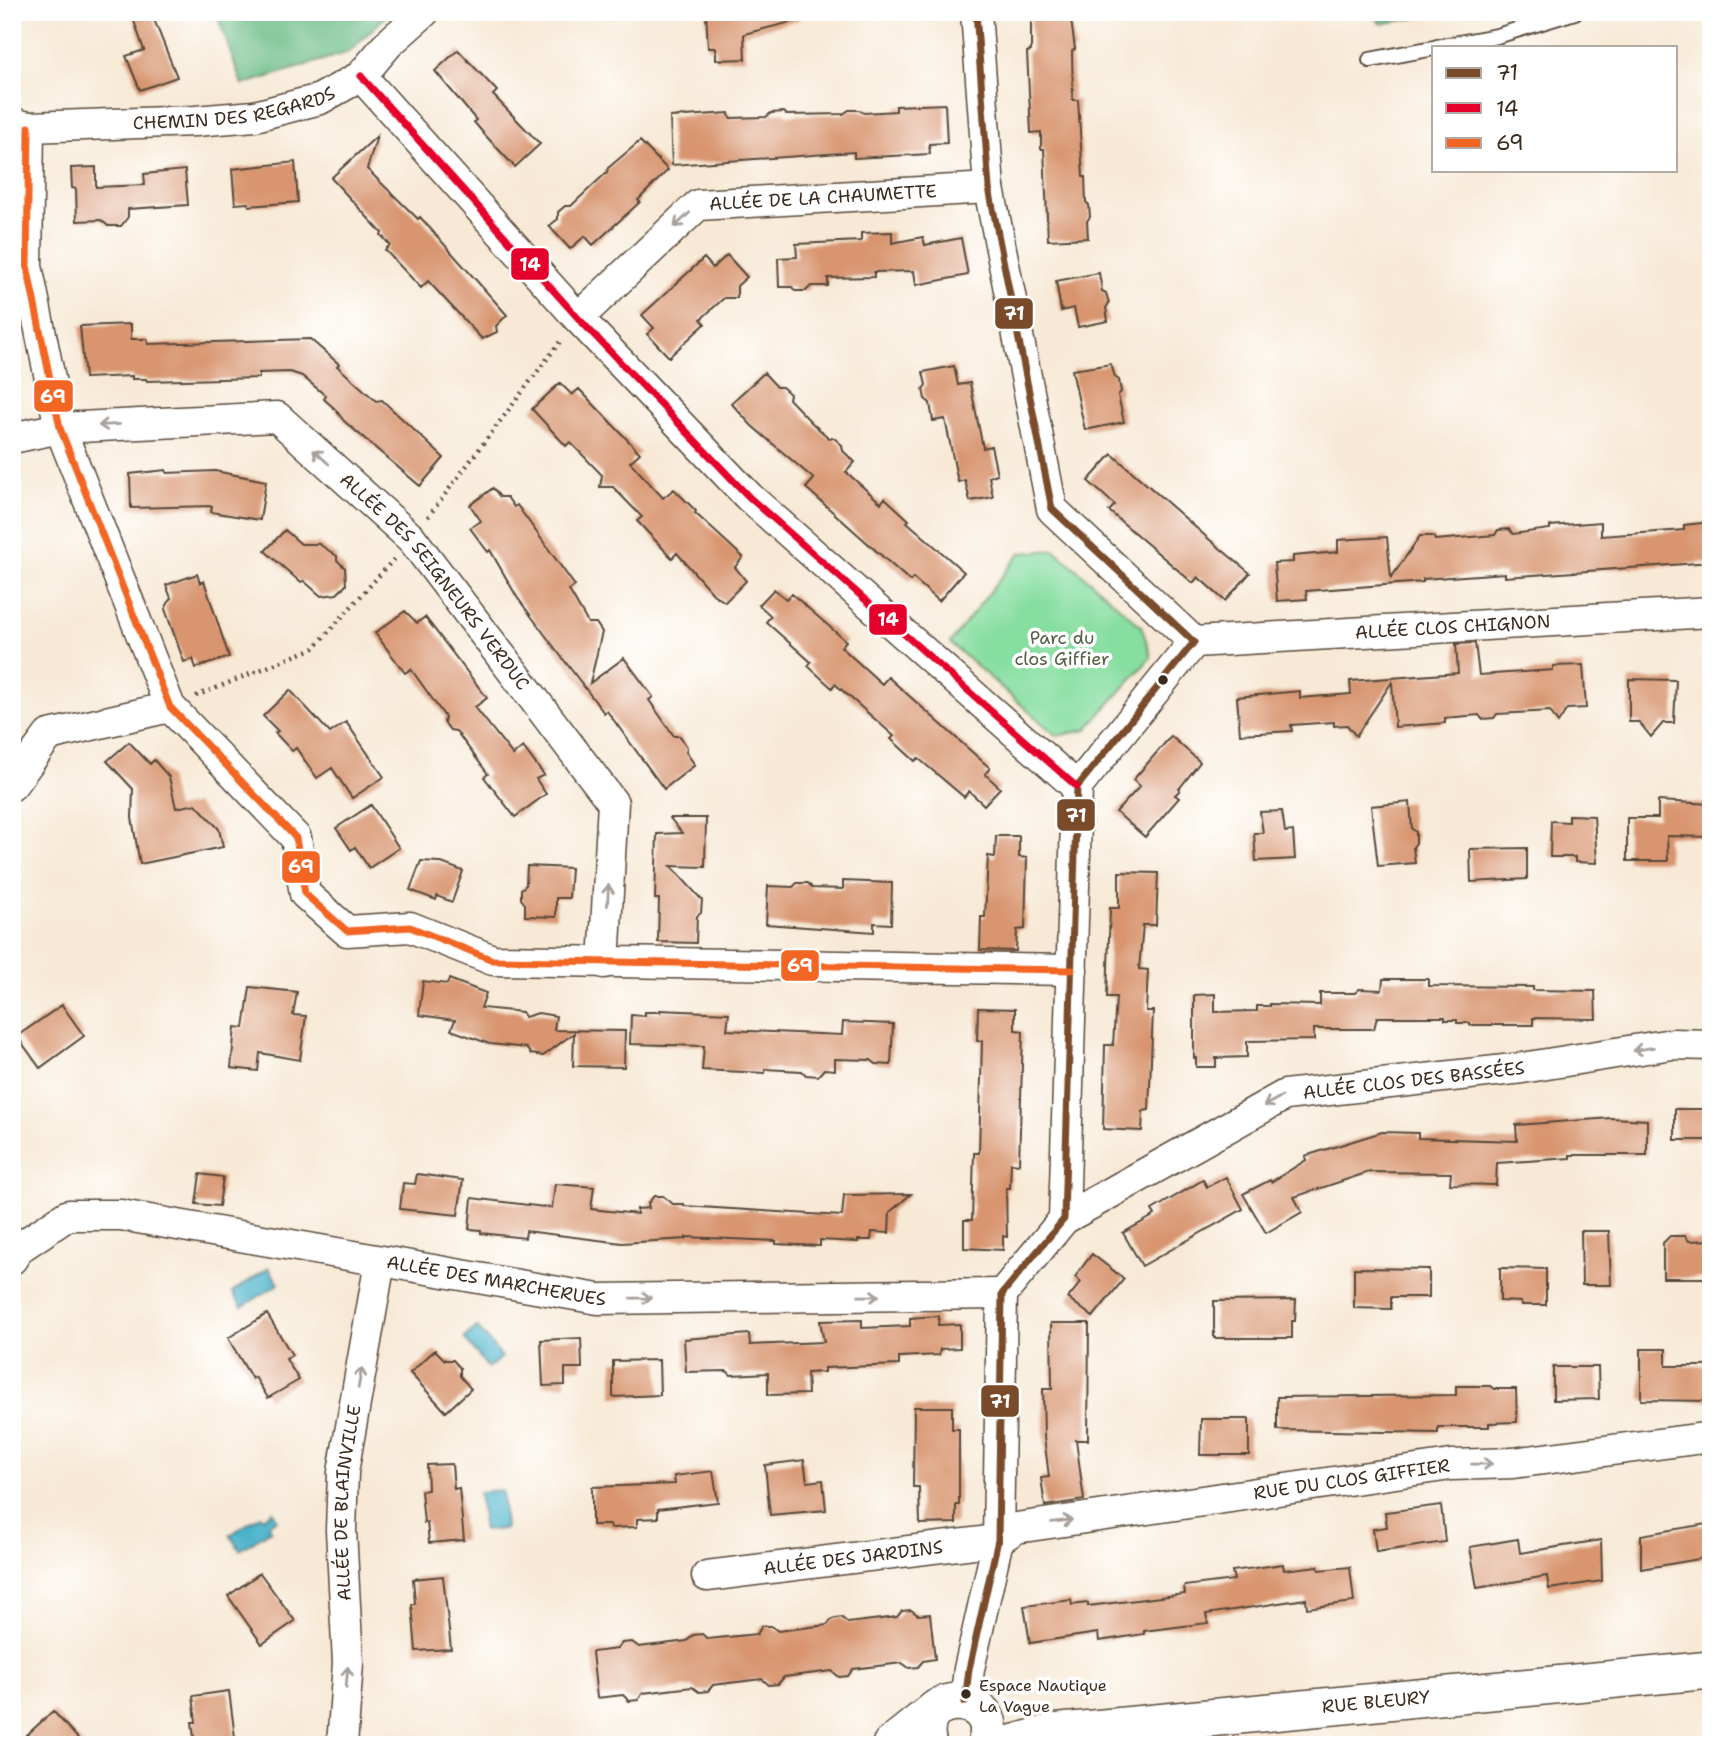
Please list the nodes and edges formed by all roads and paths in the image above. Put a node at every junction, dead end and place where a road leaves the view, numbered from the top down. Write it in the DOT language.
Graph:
graph roads {
  1 [pos="424,12"];
  2 [pos="976,12"];
  3 [pos="1575,12"];
  4 [pos="1446,46"];
  5 [pos="1432,49"];
  6 [pos="1370,60"];
  7 [pos="361,76"];
  8 [pos="21,125"];
  9 [pos="989,188"];
  10 [pos="20,267"];
  11 [pos="578,318"];
  12 [pos="60,428"];
  13 [pos="12,438"];
  14 [pos="1711,612"];
  15 [pos="1194,642"];
  16 [pos="170,707"];
  17 [pos="12,785"];
  18 [pos="1077,787"];
  19 [pos="604,963"];
  20 [pos="1072,970"];
  21 [pos="1711,1045"];
  22 [pos="1064,1219"];
  23 [pos="12,1259"];
  24 [pos="380,1262"];
  25 [pos="1002,1294"];
  26 [pos="1711,1437"];
  27 [pos="998,1540"];
  28 [pos="707,1576"];
  29 [pos="1711,1671"];
  30 [pos="968,1718"];
  31 [pos="1024,1740"];
  32 [pos="342,1745"];
  33 [pos="891,1745"];
  34 [pos="928,1745"];
  1 -- 7 [label="street, CHEMIN DES REGARDS"];
  2 -- 9 [label="street"];
  3 -- 4 [label="lane"];
  5 -- 6 [label="lane"];
  7 -- 8 [label="street, CHEMIN DES REGARDS"];
  7 -- 11 [label="street"];
  8 -- 10 [label="street"];
  9 -- 11 [label="street, ALLÉE DE LA CHAUMETTE, one-way"];
  9 -- 15 [label="street"];
  10 -- 12 [label="street"];
  11 -- 18 [label="street"];
  12 -- 13 [label="street, ALLÉE DES SEIGNEURS VERDUC"];
  12 -- 16 [label="street"];
  19 -- 12 [label="street, ALLÉE DES SEIGNEURS VERDUC, one-way"];
  14 -- 15 [label="street, ALLÉE CLOS CHIGNON"];
  15 -- 18 [label="street"];
  16 -- 17 [label="street"];
  16 -- 19 [label="street"];
  18 -- 20 [label="street"];
  19 -- 20 [label="street"];
  20 -- 22 [label="street"];
  21 -- 22 [label="street, ALLÉE CLOS DES BASSÉES, one-way"];
  22 -- 25 [label="street"];
  23 -- 24 [label="street, ALLÉE DES MARCHERUES"];
  24 -- 25 [label="street, ALLÉE DES MARCHERUES, one-way"];
  32 -- 24 [label="street, ALLÉE DE BLAINVILLE, one-way"];
  25 -- 27 [label="street"];
  27 -- 26 [label="street, RUE DU CLOS GIFFIER, one-way"];
  27 -- 28 [label="street, ALLÉE DES JARDINS"];
  27 -- 30 [label="street"];
  29 -- 31 [label="street, RUE BLEURY"];
  30 -- 31 [label="street, RUE BLEURY"];
  30 -- 33 [label="street"];
  30 -- 34 [label="street"];
}
